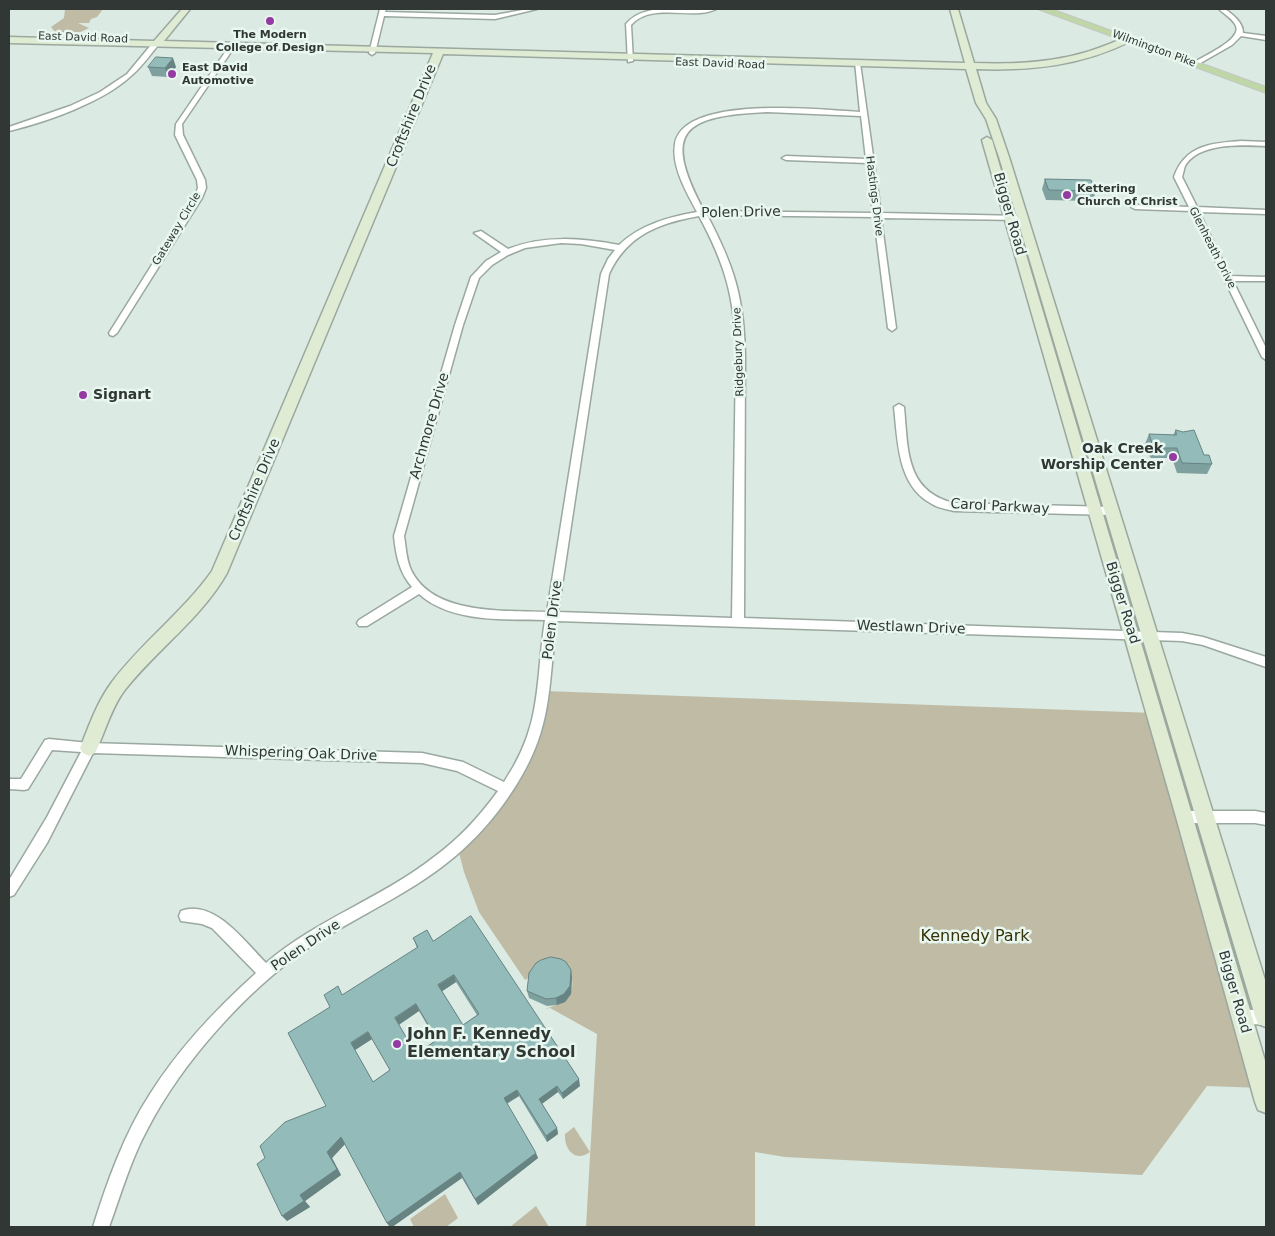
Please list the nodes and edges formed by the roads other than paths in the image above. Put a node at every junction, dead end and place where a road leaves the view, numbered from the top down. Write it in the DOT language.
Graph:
graph roads {
  1 [pos="186,9"];
  2 [pos="462,9"];
  3 [pos="534,9"];
  4 [pos="713,9"];
  5 [pos="954,9"];
  6 [pos="1043,9"];
  7 [pos="1222,9"];
  8 [pos="383,11"];
  9 [pos="459,16"];
  10 [pos="1240,34"];
  11 [pos="9,35"];
  12 [pos="1266,38"];
  13 [pos="9,40"];
  14 [pos="1132,41"];
  15 [pos="157,43"];
  16 [pos="232,46"];
  17 [pos="372,51"];
  18 [pos="438,53"];
  19 [pos="630,59"];
  20 [pos="1195,64"];
  21 [pos="857,65"];
  22 [pos="972,69"];
  23 [pos="1266,90"];
  24 [pos="864,114"];
  25 [pos="9,129"];
  26 [pos="1266,144"];
  27 [pos="786,158"];
  28 [pos="870,161"];
  29 [pos="1135,207"];
  30 [pos="1192,210"];
  31 [pos="1266,212"];
  32 [pos="702,213"];
  33 [pos="876,214"];
  34 [pos="1016,218"];
  35 [pos="478,233"];
  36 [pos="620,248"];
  37 [pos="507,252"];
  38 [pos="1227,278"];
  39 [pos="1266,279"];
  40 [pos="892,328"];
  41 [pos="113,333"];
  42 [pos="1266,357"];
  43 [pos="899,406"];
  44 [pos="1094,511"];
  45 [pos="1112,511"];
  46 [pos="418,589"];
  47 [pos="552,617"];
  48 [pos="738,622"];
  49 [pos="363,623"];
  50 [pos="1132,635"];
  51 [pos="1150,636"];
  52 [pos="1266,662"];
  53 [pos="89,748"];
  54 [pos="9,784"];
  55 [pos="506,789"];
  56 [pos="1185,817"];
  57 [pos="1206,817"];
  58 [pos="1266,819"];
  59 [pos="9,891"];
  60 [pos="186,916"];
  61 [pos="266,973"];
  62 [pos="1240,1016"];
  63 [pos="1266,1017"];
  64 [pos="1266,1102"];
  65 [pos="101,1227"];
  1 -- 15 [label="street"];
  2 -- 9 [label="street"];
  3 -- 9 [label="street"];
  4 -- 19 [label="street"];
  5 -- 22 [label="street, Bigger Road"];
  6 -- 14 [label="main road, Wilmington Pike"];
  7 -- 10 [label="street"];
  8 -- 9 [label="street"];
  8 -- 17 [label="street"];
  10 -- 12 [label="street"];
  10 -- 20 [label="street"];
  11 -- 15 [label="street, East David Road"];
  13 -- 15 [label="street, East David Road"];
  14 -- 20 [label="main road, Wilmington Pike"];
  14 -- 22 [label="street, East David Road"];
  15 -- 16 [label="street, East David Road"];
  15 -- 25 [label="street"];
  16 -- 17 [label="street, East David Road"];
  16 -- 41 [label="street, Gateway Circle"];
  17 -- 18 [label="street, East David Road"];
  18 -- 19 [label="street, East David Road"];
  18 -- 53 [label="street, Croftshire Drive"];
  19 -- 21 [label="street, East David Road"];
  20 -- 23 [label="main road, Wilmington Pike"];
  21 -- 22 [label="street, East David Road"];
  21 -- 24 [label="street, Hastings Drive"];
  22 -- 34 [label="street, Bigger Road"];
  24 -- 28 [label="street, Hastings Drive"];
  24 -- 32 [label="street, Ridgebury Drive"];
  26 -- 30 [label="street, Glenheath Drive"];
  27 -- 28 [label="street"];
  28 -- 33 [label="street, Hastings Drive"];
  29 -- 30 [label="street"];
  30 -- 31 [label="street"];
  30 -- 38 [label="street, Glenheath Drive"];
  32 -- 33 [label="street, Polen Drive"];
  32 -- 36 [label="street, Polen Drive"];
  32 -- 48 [label="street, Ridgebury Drive"];
  33 -- 34 [label="street, Polen Drive"];
  33 -- 40 [label="street, Hastings Drive"];
  34 -- 44 [label="street, Bigger Road"];
  34 -- 45 [label="street, Bigger Road"];
  35 -- 37 [label="street"];
  36 -- 37 [label="street, Archmore Drive"];
  36 -- 47 [label="street, Polen Drive"];
  37 -- 46 [label="street, Archmore Drive"];
  38 -- 39 [label="street"];
  38 -- 42 [label="street, Glenheath Drive"];
  43 -- 44 [label="street, Carol Parkway"];
  44 -- 45 [label="street, Carol Parkway"];
  44 -- 50 [label="street, Bigger Road"];
  45 -- 51 [label="street, Bigger Road"];
  46 -- 47 [label="street, Archmore Drive"];
  46 -- 49 [label="street"];
  47 -- 48 [label="street, Westlawn Drive"];
  47 -- 55 [label="street, Polen Drive"];
  48 -- 50 [label="street, Westlawn Drive"];
  50 -- 51 [label="street, Westlawn Drive"];
  50 -- 56 [label="street, Bigger Road"];
  51 -- 52 [label="street, Westlawn Drive"];
  51 -- 57 [label="street, Bigger Road"];
  53 -- 54 [label="street, Whispering Oak Drive"];
  53 -- 55 [label="street, Whispering Oak Drive"];
  53 -- 59 [label="street, Croftshire Drive"];
  55 -- 61 [label="street, Polen Drive"];
  56 -- 57 [label="street"];
  56 -- 62 [label="street, Bigger Road"];
  57 -- 58 [label="street"];
  57 -- 63 [label="street, Bigger Road"];
  60 -- 61 [label="street"];
  61 -- 65 [label="street, Polen Drive"];
  62 -- 63 [label="street"];
  62 -- 64 [label="street, Bigger Road"];
}
